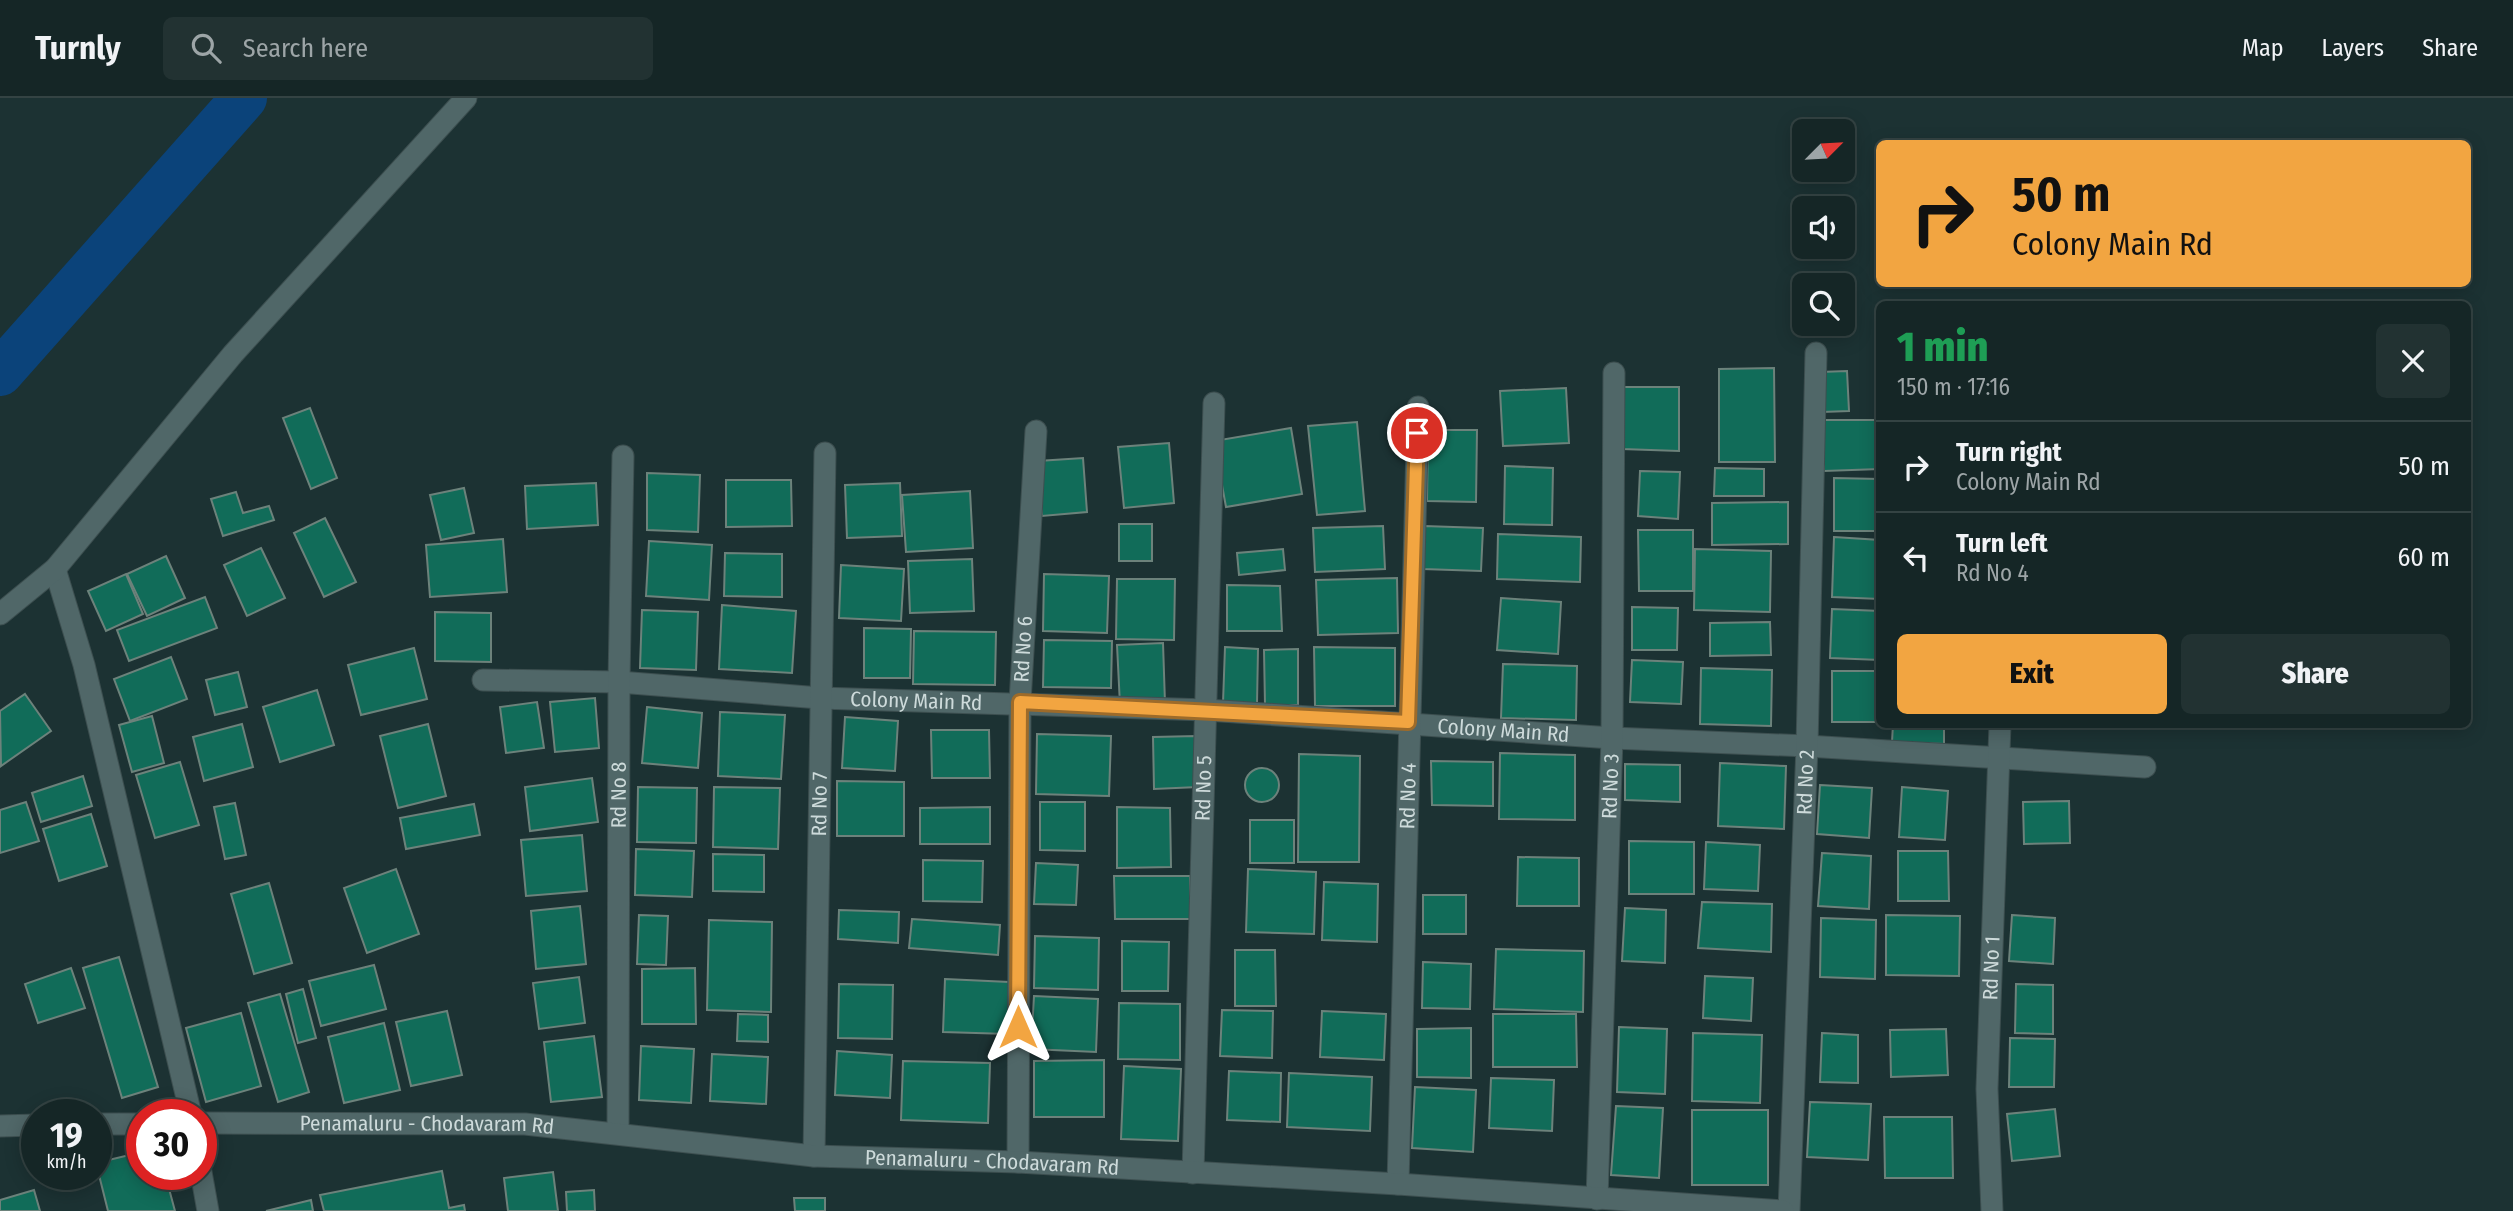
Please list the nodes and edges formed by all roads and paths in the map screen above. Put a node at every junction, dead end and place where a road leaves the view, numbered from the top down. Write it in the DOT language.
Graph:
graph roads {
  1 [pos="466,98"];
  2 [pos="1816,353"];
  3 [pos="1614,373"];
  4 [pos="1214,403"];
  5 [pos="1418,407"];
  6 [pos="1036,431"];
  7 [pos="825,453"];
  8 [pos="623,456"];
  9 [pos="55,569"];
  10 [pos="0,614"];
  11 [pos="483,680"];
  12 [pos="619,682"];
  13 [pos="820,698"];
  14 [pos="1020,702"];
  15 [pos="1207,710"];
  16 [pos="1408,722"];
  17 [pos="2000,728"];
  18 [pos="1612,738"];
  19 [pos="1807,746"];
  20 [pos="1999,760"];
  21 [pos="2145,767"];
  22 [pos="187,1099"];
  23 [pos="217,1123"];
  24 [pos="21,1125"];
  25 [pos="0,1126"];
  26 [pos="618,1133"];
  27 [pos="814,1156"];
  28 [pos="1018,1162"];
  29 [pos="1193,1173"];
  30 [pos="1398,1184"];
  31 [pos="204,1190"];
  32 [pos="1597,1199"];
  33 [pos="208,1211"];
  34 [pos="1783,1211"];
  35 [pos="1789,1211"];
  36 [pos="1992,1211"];
  1 -- 9 [label="street"];
  2 -- 19 [label="street, Rd No 2"];
  3 -- 18 [label="street, Rd No 3"];
  4 -- 15 [label="street, Rd No 5"];
  5 -- 16 [label="street, Rd No 4"];
  6 -- 14 [label="street, Rd No 6"];
  7 -- 13 [label="street, Rd No 7"];
  8 -- 12 [label="street, Rd No 8"];
  9 -- 10 [label="street"];
  9 -- 22 [label="street"];
  11 -- 12 [label="street, Colony Main Rd"];
  12 -- 13 [label="street, Colony Main Rd"];
  12 -- 26 [label="street, Rd No 8"];
  13 -- 14 [label="street, Colony Main Rd"];
  13 -- 27 [label="street, Rd No 7"];
  14 -- 15 [label="street, Colony Main Rd"];
  14 -- 28 [label="street, Rd No 6"];
  15 -- 16 [label="street, Colony Main Rd"];
  15 -- 29 [label="street, Rd No 5"];
  16 -- 18 [label="street, Colony Main Rd"];
  16 -- 30 [label="street, Rd No 4"];
  17 -- 20 [label="street, Rd No 1"];
  18 -- 19 [label="street, Colony Main Rd"];
  18 -- 32 [label="street, Rd No 3"];
  19 -- 20 [label="street, Colony Main Rd"];
  19 -- 35 [label="street, Rd No 2"];
  20 -- 21 [label="street, Colony Main Rd"];
  20 -- 36 [label="street, Rd No 1"];
  23 -- 26 [label="street, Penamaluru - Chodavaram Rd"];
  24 -- 25 [label="street"];
  26 -- 27 [label="street, Penamaluru - Chodavaram Rd"];
  27 -- 28 [label="street, Penamaluru - Chodavaram Rd"];
  28 -- 29 [label="street, Penamaluru - Chodavaram Rd"];
  29 -- 30 [label="street, Penamaluru - Chodavaram Rd"];
  30 -- 32 [label="street, Penamaluru - Chodavaram Rd"];
  31 -- 33 [label="street"];
  32 -- 34 [label="street, Penamaluru - Chodavaram Rd"];
}
